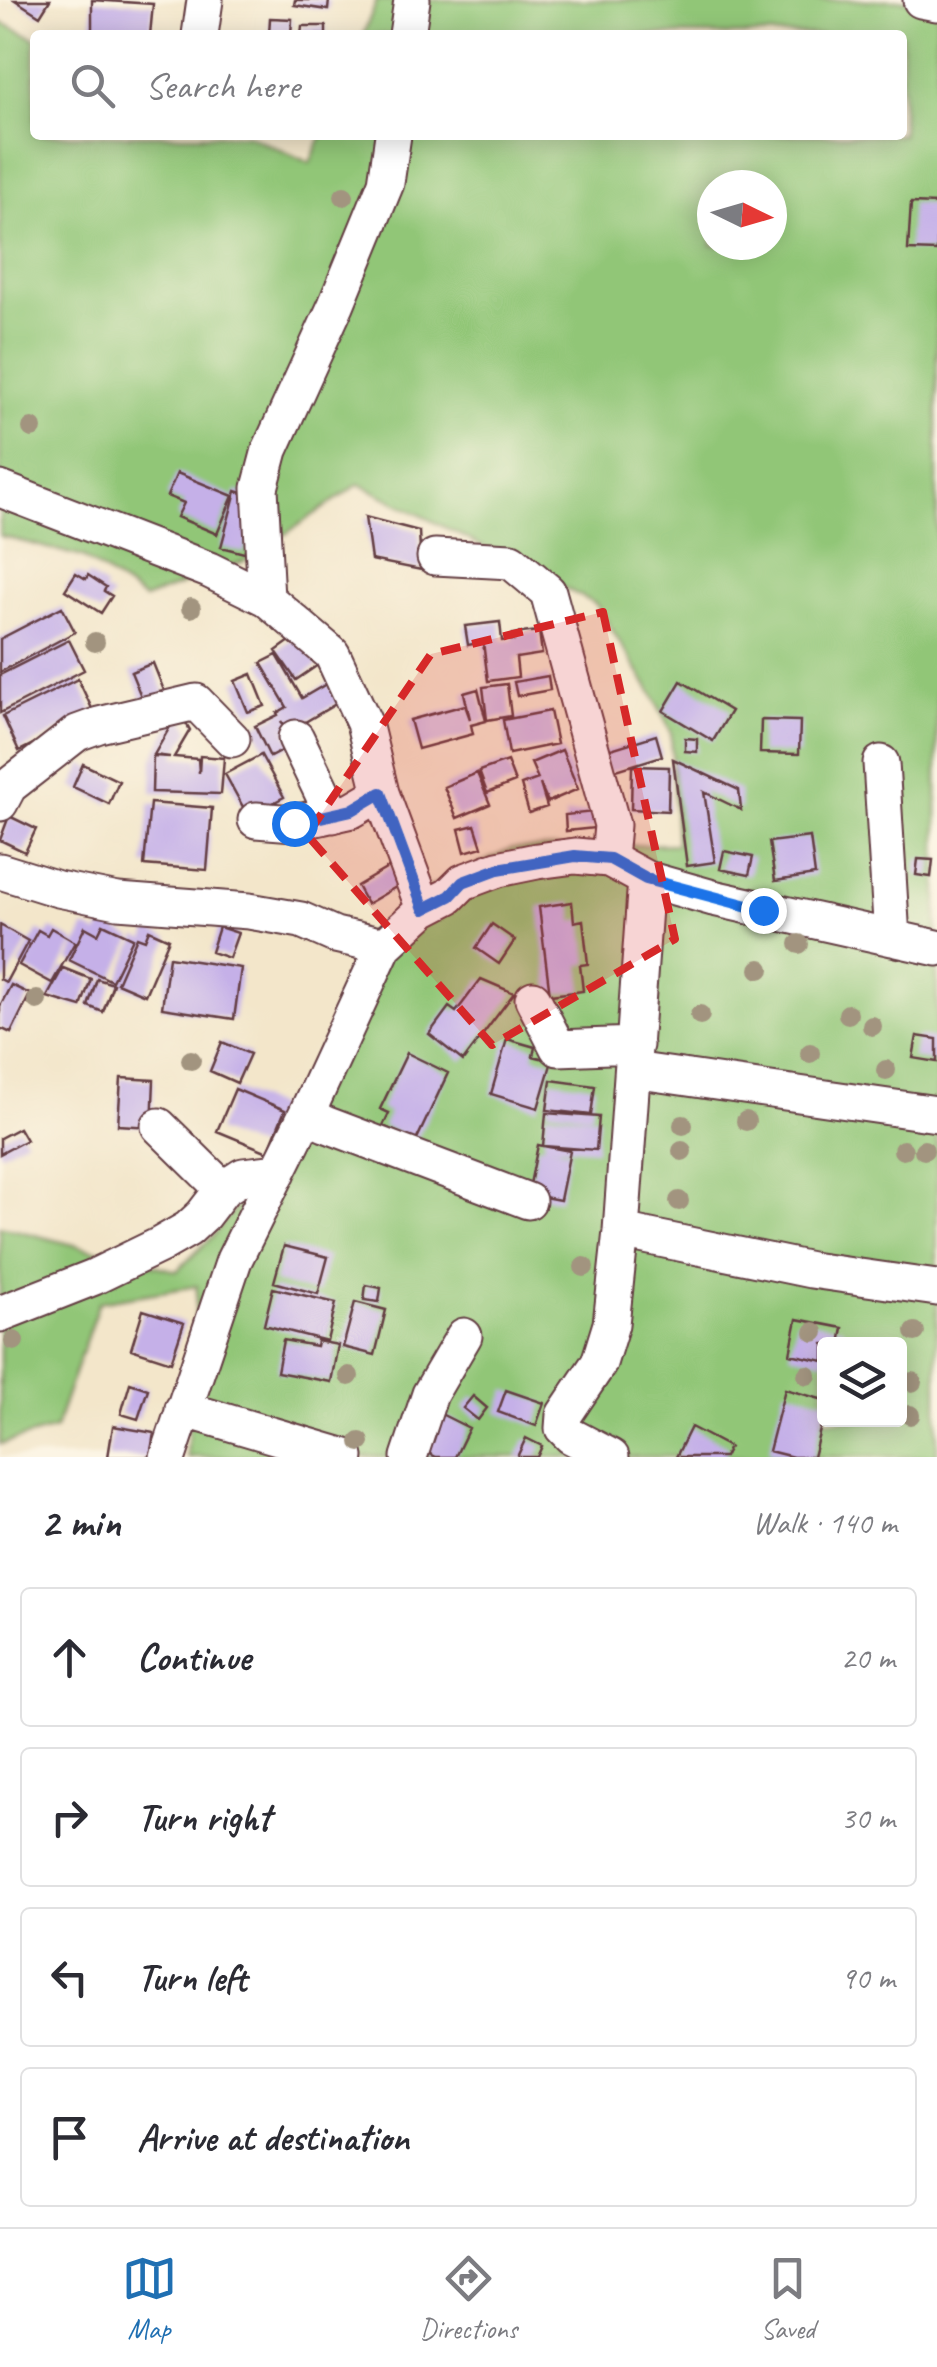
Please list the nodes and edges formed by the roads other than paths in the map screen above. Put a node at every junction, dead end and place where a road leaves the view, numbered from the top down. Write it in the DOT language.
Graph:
graph roads {
  1 [pos="206,0"];
  2 [pos="412,0"];
  3 [pos="920,0"];
  4 [pos="937,3"];
  5 [pos="201,30"];
  6 [pos="408,30"];
  7 [pos="392,140"];
  8 [pos="0,489"];
  9 [pos="436,557"];
  10 [pos="266,598"];
  11 [pos="296,738"];
  12 [pos="232,739"];
  13 [pos="881,763"];
  14 [pos="381,793"];
  15 [pos="0,803"];
  16 [pos="333,815"];
  17 [pos="256,820"];
  18 [pos="610,859"];
  19 [pos="0,871"];
  20 [pos="646,879"];
  21 [pos="424,909"];
  22 [pos="892,938"];
  23 [pos="384,946"];
  24 [pos="937,948"];
  25 [pos="533,999"];
  26 [pos="634,1058"];
  27 [pos="937,1114"];
  28 [pos="306,1115"];
  29 [pos="160,1126"];
  30 [pos="278,1172"];
  31 [pos="223,1190"];
  32 [pos="528,1202"];
  33 [pos="620,1231"];
  34 [pos="937,1288"];
  35 [pos="0,1314"];
  36 [pos="464,1336"];
  37 [pos="183,1409"];
  38 [pos="168,1457"];
  39 [pos="346,1457"];
  40 [pos="409,1457"];
  41 [pos="611,1457"];
  1 -- 5 [label="street"];
  2 -- 6 [label="street"];
  3 -- 4 [label="street"];
  7 -- 10 [label="street"];
  8 -- 10 [label="street"];
  9 -- 18 [label="street"];
  10 -- 14 [label="street"];
  11 -- 16 [label="street"];
  12 -- 15 [label="street"];
  13 -- 22 [label="street"];
  14 -- 16 [label="street"];
  14 -- 21 [label="street"];
  16 -- 17 [label="street"];
  18 -- 20 [label="street"];
  18 -- 21 [label="street"];
  19 -- 23 [label="street"];
  20 -- 22 [label="street"];
  20 -- 26 [label="street"];
  21 -- 23 [label="street"];
  22 -- 24 [label="street"];
  23 -- 28 [label="street"];
  25 -- 26 [label="street"];
  26 -- 27 [label="street"];
  26 -- 33 [label="street"];
  28 -- 30 [label="street"];
  28 -- 32 [label="street"];
  29 -- 31 [label="street"];
  30 -- 31 [label="street"];
  30 -- 37 [label="street"];
  31 -- 35 [label="street"];
  33 -- 34 [label="street"];
  33 -- 41 [label="street"];
  36 -- 40 [label="street"];
  37 -- 38 [label="street"];
  37 -- 39 [label="street"];
}
